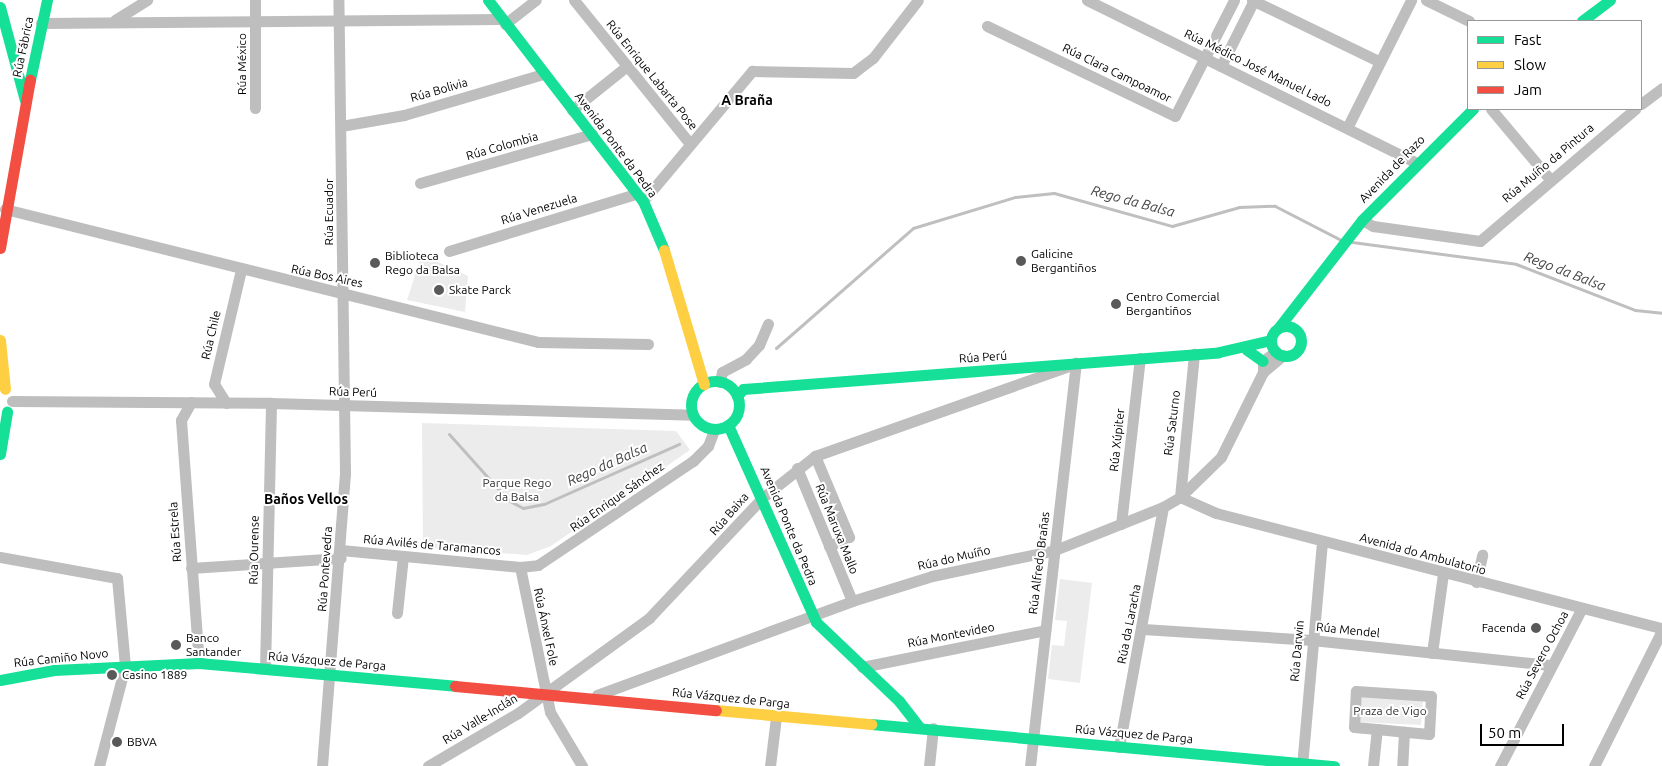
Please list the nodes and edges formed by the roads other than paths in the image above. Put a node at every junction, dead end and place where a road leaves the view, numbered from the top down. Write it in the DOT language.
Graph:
graph roads {
  1 [pos="47,0"];
  2 [pos="146,0"];
  3 [pos="255,0"];
  4 [pos="338,0"];
  5 [pos="488,0"];
  6 [pos="536,0"];
  7 [pos="574,0"];
  8 [pos="918,0"];
  9 [pos="1087,0"];
  10 [pos="1234,0"];
  11 [pos="1253,0"];
  12 [pos="1411,0"];
  13 [pos="1426,0"];
  14 [pos="1610,0"];
  15 [pos="0,7"];
  16 [pos="338,19"];
  17 [pos="115,20"];
  18 [pos="255,20"];
  19 [pos="1467,20"];
  20 [pos="1583,20"];
  21 [pos="503,21"];
  22 [pos="41,23"];
  23 [pos="987,26"];
  24 [pos="1205,59"];
  25 [pos="1380,62"];
  26 [pos="12,64"];
  27 [pos="33,64"];
  28 [pos="627,66"];
  29 [pos="1221,66"];
  30 [pos="543,74"];
  31 [pos="1662,88"];
  32 [pos="25,100"];
  33 [pos="1642,103"];
  34 [pos="256,108"];
  35 [pos="572,110"];
  36 [pos="1471,110"];
  37 [pos="1492,110"];
  38 [pos="1634,110"];
  39 [pos="341,126"];
  40 [pos="1348,126"];
  41 [pos="592,134"];
  42 [pos="690,144"];
  43 [pos="1416,162"];
  44 [pos="1549,178"];
  45 [pos="420,184"];
  46 [pos="4,189"];
  47 [pos="640,197"];
  48 [pos="5,209"];
  49 [pos="1362,220"];
  50 [pos="0,248"];
  51 [pos="449,250"];
  52 [pos="1336,252"];
  53 [pos="241,270"];
  54 [pos="342,295"];
  55 [pos="1294,307"];
  56 [pos="768,324"];
  57 [pos="1279,328"];
  58 [pos="1297,331"];
  59 [pos="0,340"];
  60 [pos="648,344"];
  61 [pos="1276,348"];
  62 [pos="1233,350"];
  63 [pos="1246,350"];
  64 [pos="1194,354"];
  65 [pos="1140,358"];
  66 [pos="1076,363"];
  67 [pos="1263,367"];
  68 [pos="1008,369"];
  69 [pos="720,382"];
  70 [pos="704,384"];
  71 [pos="2,389"];
  72 [pos="1008,390"];
  73 [pos="737,396"];
  74 [pos="191,402"];
  75 [pos="226,403"];
  76 [pos="271,403"];
  77 [pos="341,405"];
  78 [pos="6,409"];
  79 [pos="693,415"];
  80 [pos="721,428"];
  81 [pos="0,454"];
  82 [pos="815,456"];
  83 [pos="797,468"];
  84 [pos="1180,497"];
  85 [pos="762,498"];
  86 [pos="1163,507"];
  87 [pos="1121,524"];
  88 [pos="1322,542"];
  89 [pos="829,546"];
  90 [pos="1055,550"];
  91 [pos="341,554"];
  92 [pos="1482,555"];
  93 [pos="403,556"];
  94 [pos="0,557"];
  95 [pos="267,563"];
  96 [pos="520,567"];
  97 [pos="192,568"];
  98 [pos="1443,574"];
  99 [pos="1476,582"];
  100 [pos="852,601"];
  101 [pos="1581,610"];
  102 [pos="397,613"];
  103 [pos="812,616"];
  104 [pos="1143,629"];
  105 [pos="1662,629"];
  106 [pos="1045,630"];
  107 [pos="1312,640"];
  108 [pos="1432,653"];
  109 [pos="199,663"];
  110 [pos="1550,665"];
  111 [pos="125,666"];
  112 [pos="862,666"];
  113 [pos="265,669"];
  114 [pos="330,675"];
  115 [pos="0,680"];
  116 [pos="545,693"];
  117 [pos="590,698"];
  118 [pos="776,716"];
  119 [pos="910,717"];
  120 [pos="900,726"];
  121 [pos="920,728"];
  122 [pos="934,728"];
  123 [pos="1377,730"];
  124 [pos="960,731"];
  125 [pos="1404,732"];
  126 [pos="1031,738"];
  127 [pos="1118,746"];
  128 [pos="1302,764"];
  129 [pos="99,766"];
  130 [pos="322,766"];
  131 [pos="428,766"];
  132 [pos="582,766"];
  133 [pos="770,766"];
  134 [pos="929,766"];
  135 [pos="1030,766"];
  136 [pos="1334,766"];
  137 [pos="1373,766"];
  138 [pos="1402,766"];
  139 [pos="1500,766"];
  140 [pos="1594,766"];
  1 -- 22 [label="main road, Rúa Fábrica"];
  2 -- 17 [label="street"];
  3 -- 18 [label="street, Rúa México"];
  4 -- 16 [label="street, Rúa Ecuador"];
  5 -- 21 [label="main road, Avenida Ponte da Pedra"];
  6 -- 21 [label="street"];
  7 -- 28 [label="street, Rúa Enrique Labarta Pose"];
  8 -- 42 [label="street"];
  9 -- 24 [label="street, Rúa Médico José Manuel Lado"];
  10 -- 24 [label="street"];
  11 -- 25 [label="street"];
  11 -- 29 [label="street"];
  12 -- 25 [label="street"];
  13 -- 19 [label="street"];
  14 -- 20 [label="main road"];
  15 -- 26 [label="main road"];
  16 -- 18 [label="street"];
  16 -- 21 [label="street"];
  16 -- 39 [label="street, Rúa Ecuador"];
  17 -- 18 [label="street"];
  17 -- 22 [label="street"];
  18 -- 34 [label="street, Rúa México"];
  21 -- 30 [label="main road, Avenida Ponte da Pedra"];
  22 -- 27 [label="main road, Rúa Fábrica"];
  23 -- 24 [label="street, Rúa Clara Campoamor"];
  24 -- 29 [label="street, Rúa Médico José Manuel Lado"];
  25 -- 40 [label="street"];
  26 -- 27 [label="main road"];
  26 -- 32 [label="main road"];
  27 -- 32 [label="main road, Rúa Fábrica"];
  28 -- 35 [label="street"];
  28 -- 42 [label="street, Rúa Enrique Labarta Pose"];
  29 -- 40 [label="street, Rúa Médico José Manuel Lado"];
  30 -- 35 [label="main road, Avenida Ponte da Pedra"];
  30 -- 39 [label="street, Rúa Bolivia"];
  31 -- 33 [label="street, Rúa Muíño da Pintura"];
  32 -- 46 [label="main road, Rúa Fábrica"];
  35 -- 41 [label="main road, Avenida Ponte da Pedra"];
  36 -- 43 [label="main road, Avenida de Razo"];
  37 -- 44 [label="street"];
  38 -- 44 [label="street, Rúa Muíño da Pintura"];
  39 -- 54 [label="street, Rúa Ecuador"];
  40 -- 43 [label="street, Rúa Médico José Manuel Lado"];
  41 -- 45 [label="street, Rúa Colombia"];
  41 -- 47 [label="main road, Avenida Ponte da Pedra"];
  42 -- 47 [label="street"];
  43 -- 49 [label="main road, Avenida de Razo"];
  44 -- 49 [label="street, Rúa Muíño da Pintura"];
  46 -- 48 [label="main road, Rúa Fábrica"];
  47 -- 51 [label="street, Rúa Venezuela"];
  47 -- 70 [label="main road, Avenida Ponte da Pedra"];
  48 -- 50 [label="main road, Rúa Fábrica"];
  48 -- 53 [label="street, Rúa Bos Aires"];
  49 -- 52 [label="main road, Avenida de Razo"];
  52 -- 55 [label="main road, Rúa do Muíño"];
  53 -- 54 [label="street, Rúa Bos Aires"];
  53 -- 75 [label="street, Rúa Chile"];
  54 -- 60 [label="street, Rúa Bos Aires"];
  54 -- 77 [label="street, Rúa Ecuador"];
  55 -- 57 [label="main road, Rúa do Muíño"];
  55 -- 58 [label="main road, Rúa do Muíño"];
  56 -- 69 [label="street"];
  57 -- 58 [label="main road"];
  57 -- 61 [label="main road, Rúa do Muíño"];
  58 -- 61 [label="main road, Rúa do Muíño"];
  59 -- 71 [label="main road"];
  61 -- 62 [label="main road, Rúa Perú"];
  61 -- 63 [label="main road, Rúa Perú"];
  61 -- 67 [label="street, Rúa do Muíño"];
  62 -- 63 [label="main road, Rúa Perú"];
  62 -- 64 [label="main road, Rúa Perú"];
  63 -- 67 [label="main road"];
  64 -- 65 [label="main road, Rúa Perú"];
  64 -- 84 [label="street, Rúa Saturno"];
  65 -- 66 [label="main road, Rúa Perú"];
  65 -- 87 [label="street, Rúa Xúpiter"];
  66 -- 68 [label="main road, Rúa Perú"];
  66 -- 72 [label="street, Rúa Baixa"];
  66 -- 90 [label="street, Rúa Alfredo Brañas"];
  67 -- 84 [label="street, Rúa do Muíño"];
  68 -- 72 [label="street"];
  68 -- 73 [label="main road, Rúa Perú"];
  69 -- 70 [label="main road"];
  69 -- 73 [label="main road"];
  70 -- 79 [label="main road"];
  71 -- 78 [label="main road"];
  72 -- 82 [label="street, Rúa Baixa"];
  73 -- 80 [label="main road"];
  74 -- 75 [label="street, Rúa Perú"];
  74 -- 78 [label="street, Rúa Perú"];
  74 -- 97 [label="street, Rúa Estrela"];
  75 -- 76 [label="street, Rúa Perú"];
  76 -- 77 [label="street, Rúa Perú"];
  76 -- 95 [label="street, Rúa Ourense"];
  77 -- 79 [label="street, Rúa Perú"];
  77 -- 91 [label="street, Rúa Pontevedra"];
  78 -- 81 [label="main road"];
  79 -- 80 [label="main road"];
  80 -- 85 [label="main road, Avenida Ponte da Pedra"];
  80 -- 96 [label="street, Rúa Enrique Sánchez"];
  82 -- 83 [label="street, Rúa Baixa"];
  82 -- 89 [label="street"];
  83 -- 85 [label="street, Rúa Baixa"];
  83 -- 89 [label="street, Rúa Maruxa Mallo"];
  84 -- 86 [label="street, Rúa do Muíño"];
  84 -- 88 [label="street, Avenida do Ambulatorio"];
  85 -- 103 [label="main road, Avenida Ponte da Pedra"];
  85 -- 116 [label="street, Rúa Baixa"];
  86 -- 87 [label="street, Rúa do Muíño"];
  86 -- 104 [label="street, Rúa da Laracha"];
  87 -- 90 [label="street, Rúa do Muíño"];
  88 -- 98 [label="street, Avenida do Ambulatorio"];
  88 -- 107 [label="street, Rúa Darwin"];
  89 -- 100 [label="street, Rúa Maruxa Mallo"];
  90 -- 100 [label="street, Rúa do Muíño"];
  90 -- 106 [label="street, Rúa Alfredo Brañas"];
  91 -- 93 [label="street, Rúa Avilés de Taramancos"];
  91 -- 95 [label="street, Rúa Avilés de Taramancos"];
  91 -- 114 [label="street, Rúa Pontevedra"];
  92 -- 99 [label="street"];
  93 -- 96 [label="street, Rúa Avilés de Taramancos"];
  93 -- 102 [label="street"];
  94 -- 111 [label="street"];
  95 -- 97 [label="street, Rúa Avilés de Taramancos"];
  95 -- 113 [label="street, Rúa Ourense"];
  96 -- 116 [label="street, Rúa Ánxel Fole"];
  97 -- 109 [label="street, Rúa Estrela"];
  98 -- 99 [label="street, Avenida do Ambulatorio"];
  98 -- 108 [label="street"];
  99 -- 101 [label="street, Avenida do Ambulatorio"];
  100 -- 103 [label="street, Rúa do Muíño"];
  101 -- 105 [label="street, Avenida do Ambulatorio"];
  101 -- 110 [label="street, Rúa Severo Ochoa"];
  103 -- 112 [label="main road"];
  103 -- 117 [label="street, Rúa do Muíño"];
  104 -- 107 [label="street, Rúa Mendel"];
  104 -- 127 [label="street, Rúa da Laracha"];
  105 -- 140 [label="street"];
  106 -- 112 [label="street, Rúa Montevideo"];
  106 -- 126 [label="street, Rúa Alfredo Brañas"];
  107 -- 108 [label="street, Rúa Mendel"];
  107 -- 128 [label="street, Rúa Darwin"];
  108 -- 110 [label="street, Rúa Mendel"];
  109 -- 111 [label="main road, Rúa Vázquez de Parga"];
  109 -- 113 [label="main road, Rúa Vázquez de Parga"];
  110 -- 139 [label="street, Rúa Severo Ochoa"];
  111 -- 115 [label="main road, Rúa Camiño Novo"];
  111 -- 129 [label="street"];
  112 -- 119 [label="main road"];
  113 -- 114 [label="main road, Rúa Vázquez de Parga"];
  114 -- 116 [label="main road, Rúa Vázquez de Parga"];
  114 -- 130 [label="street, Rúa Pontevedra"];
  116 -- 117 [label="main road, Rúa Vázquez de Parga"];
  116 -- 131 [label="street, Rúa Valle-Inclán"];
  116 -- 132 [label="street, Rúa Ánxel Fole"];
  117 -- 118 [label="main road, Rúa Vázquez de Parga"];
  118 -- 120 [label="main road, Rúa Vázquez de Parga"];
  118 -- 133 [label="street"];
  119 -- 120 [label="main road"];
  119 -- 121 [label="main road"];
  119 -- 124 [label="main road"];
  120 -- 121 [label="main road, Rúa Vázquez de Parga"];
  121 -- 122 [label="main road, Rúa Vázquez de Parga"];
  122 -- 124 [label="main road, Rúa Vázquez de Parga"];
  122 -- 134 [label="street"];
  123 -- 125 [label="street"];
  123 -- 125 [label="street"];
  123 -- 137 [label="street"];
  124 -- 126 [label="main road, Rúa Vázquez de Parga"];
  125 -- 138 [label="street"];
  126 -- 127 [label="main road, Rúa Vázquez de Parga"];
  126 -- 135 [label="street, Rúa Alfredo Brañas"];
  127 -- 128 [label="main road, Rúa Vázquez de Parga"];
  128 -- 136 [label="main road, Rúa Vázquez de Parga"];
}
